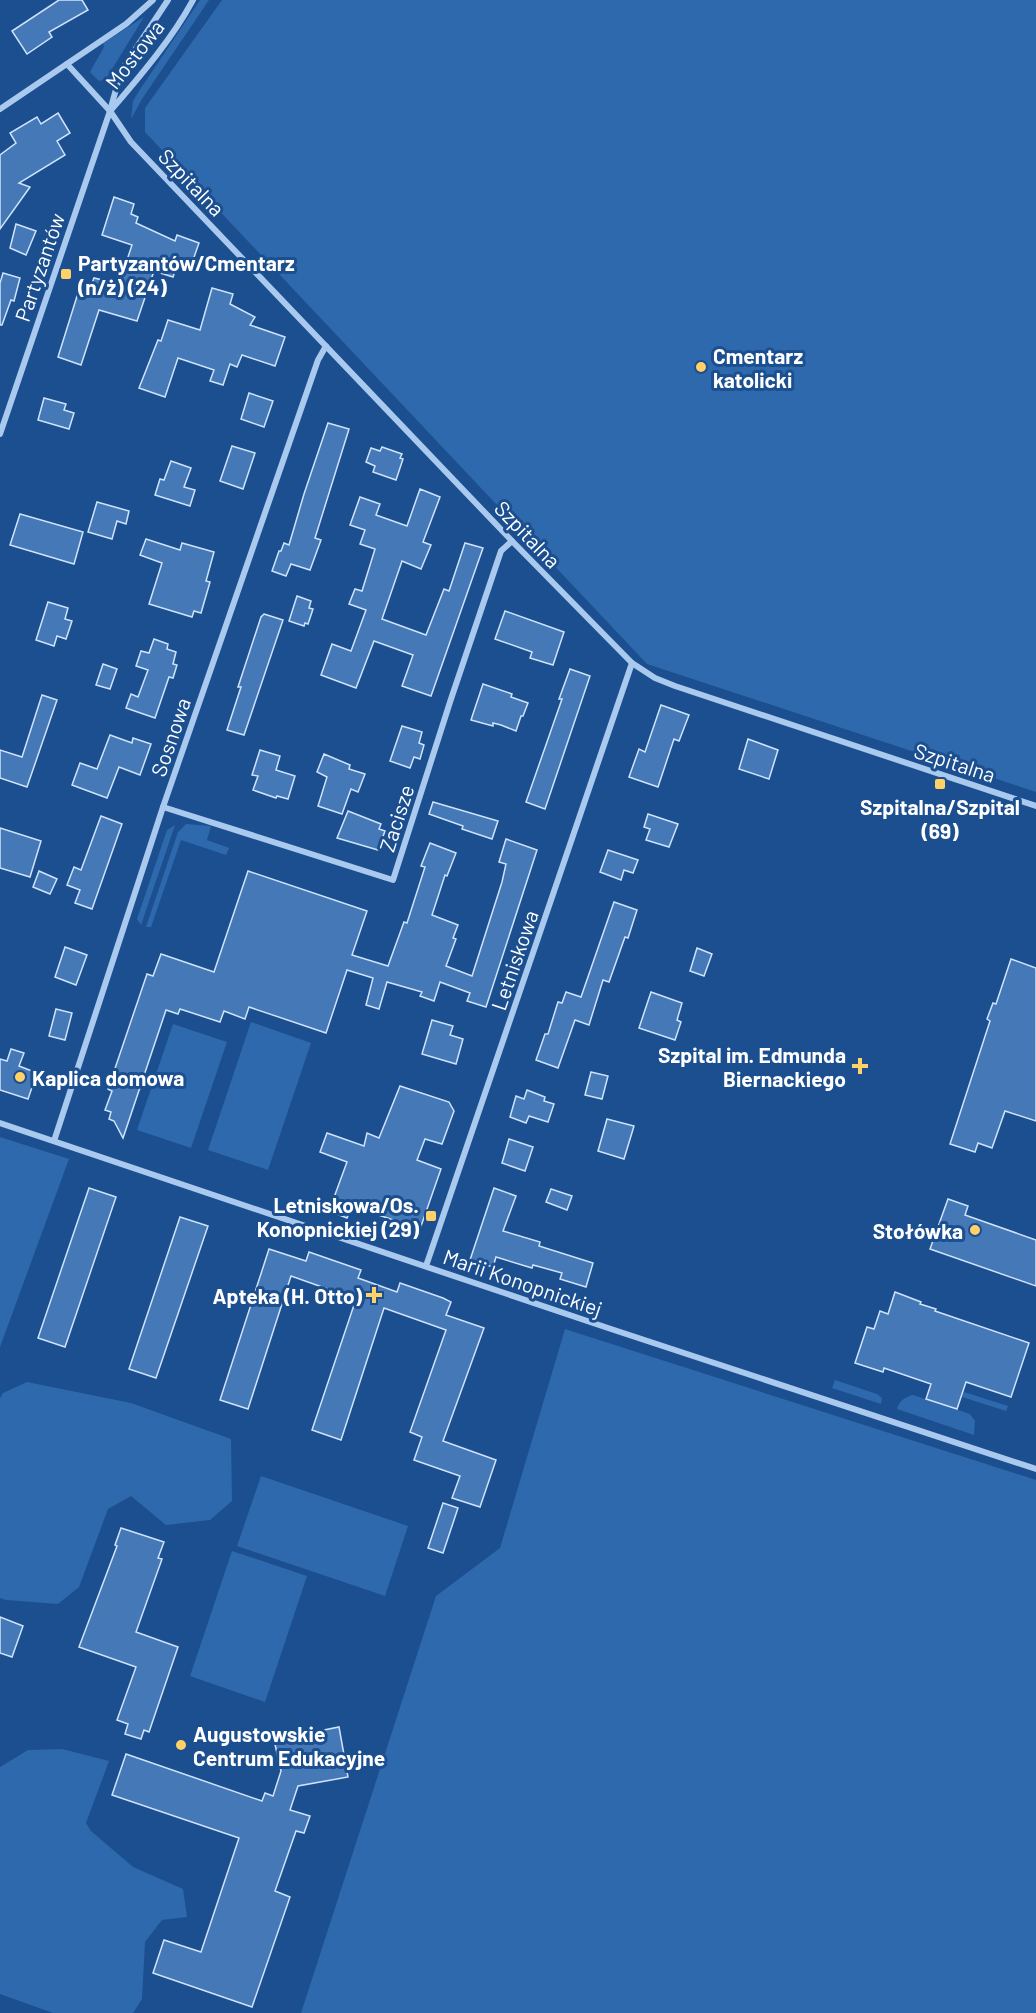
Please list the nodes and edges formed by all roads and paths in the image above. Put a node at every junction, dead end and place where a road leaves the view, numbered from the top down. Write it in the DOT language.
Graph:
graph roads {
  1 [pos="153,0"];
  2 [pos="168,0"];
  3 [pos="193,0"];
  4 [pos="67,64"];
  5 [pos="0,110"];
  6 [pos="110,111"];
  7 [pos="326,346"];
  8 [pos="0,434"];
  9 [pos="512,541"];
  10 [pos="633,663"];
  11 [pos="1036,806"];
  12 [pos="163,807"];
  13 [pos="0,1123"];
  14 [pos="54,1141"];
  15 [pos="426,1266"];
  16 [pos="1036,1468"];
  1 -- 4 [label="street"];
  2 -- 6 [label="street, Mostowa"];
  3 -- 6 [label="street, Mostowa"];
  4 -- 5 [label="street"];
  4 -- 6 [label="street, Szpitalna"];
  6 -- 7 [label="street, Szpitalna"];
  6 -- 8 [label="street, Partyzantów"];
  7 -- 9 [label="street, Szpitalna"];
  7 -- 12 [label="street, Sosnowa"];
  9 -- 10 [label="street, Szpitalna"];
  9 -- 12 [label="street, Zacisze"];
  10 -- 11 [label="street, Szpitalna"];
  10 -- 15 [label="street, Letniskowa"];
  12 -- 14 [label="street, Sosnowa"];
  13 -- 14 [label="street, Marii Konopnickiej"];
  14 -- 15 [label="street, Marii Konopnickiej"];
  15 -- 16 [label="street, Marii Konopnickiej"];
}
